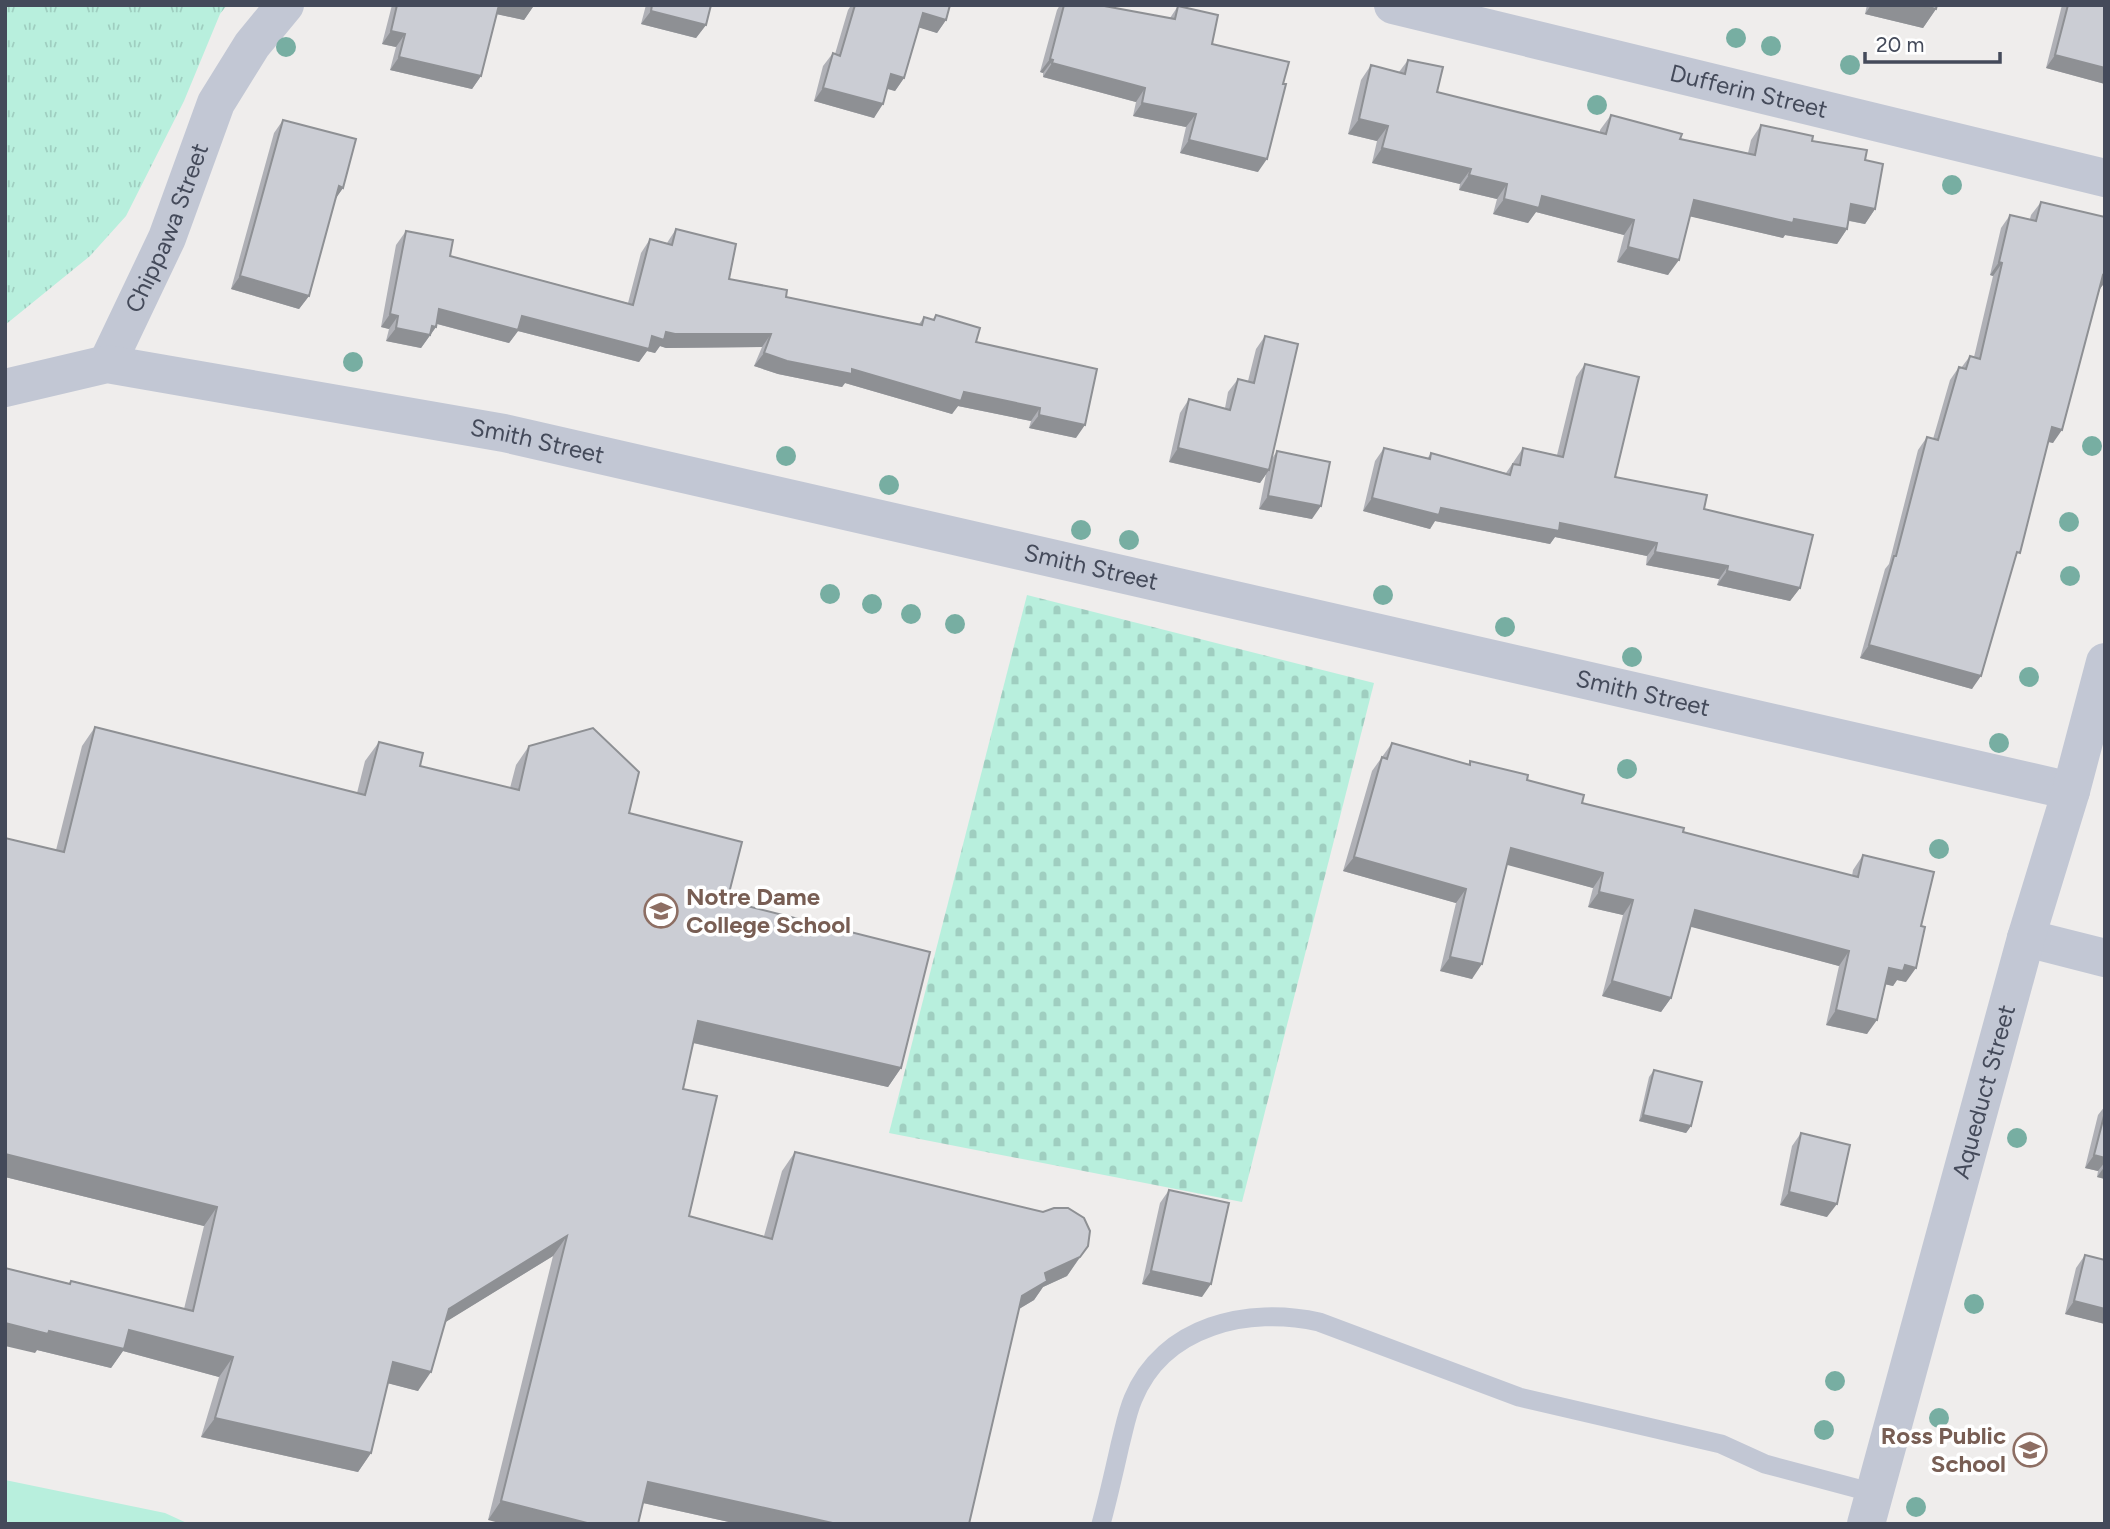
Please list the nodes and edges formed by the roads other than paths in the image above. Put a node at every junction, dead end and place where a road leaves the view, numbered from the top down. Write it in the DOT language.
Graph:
graph roads {
  1 [pos="285,5"];
  2 [pos="1393,5"];
  3 [pos="2105,178"];
  4 [pos="107,364"];
  5 [pos="5,388"];
  6 [pos="2105,662"];
  7 [pos="2071,791"];
  8 [pos="2026,938"];
  9 [pos="2105,958"];
  10 [pos="1870,1509"];
  11 [pos="1101,1524"];
  1 -- 4 [label="street, Chippawa Street"];
  2 -- 3 [label="street, Dufferin Street"];
  4 -- 5 [label="street"];
  4 -- 7 [label="street, Smith Street"];
  6 -- 7 [label="street, Aqueduct Street"];
  7 -- 8 [label="street, Aqueduct Street"];
  8 -- 9 [label="street"];
  8 -- 10 [label="street, Aqueduct Street"];
  10 -- 11 [label="lane"];
}
